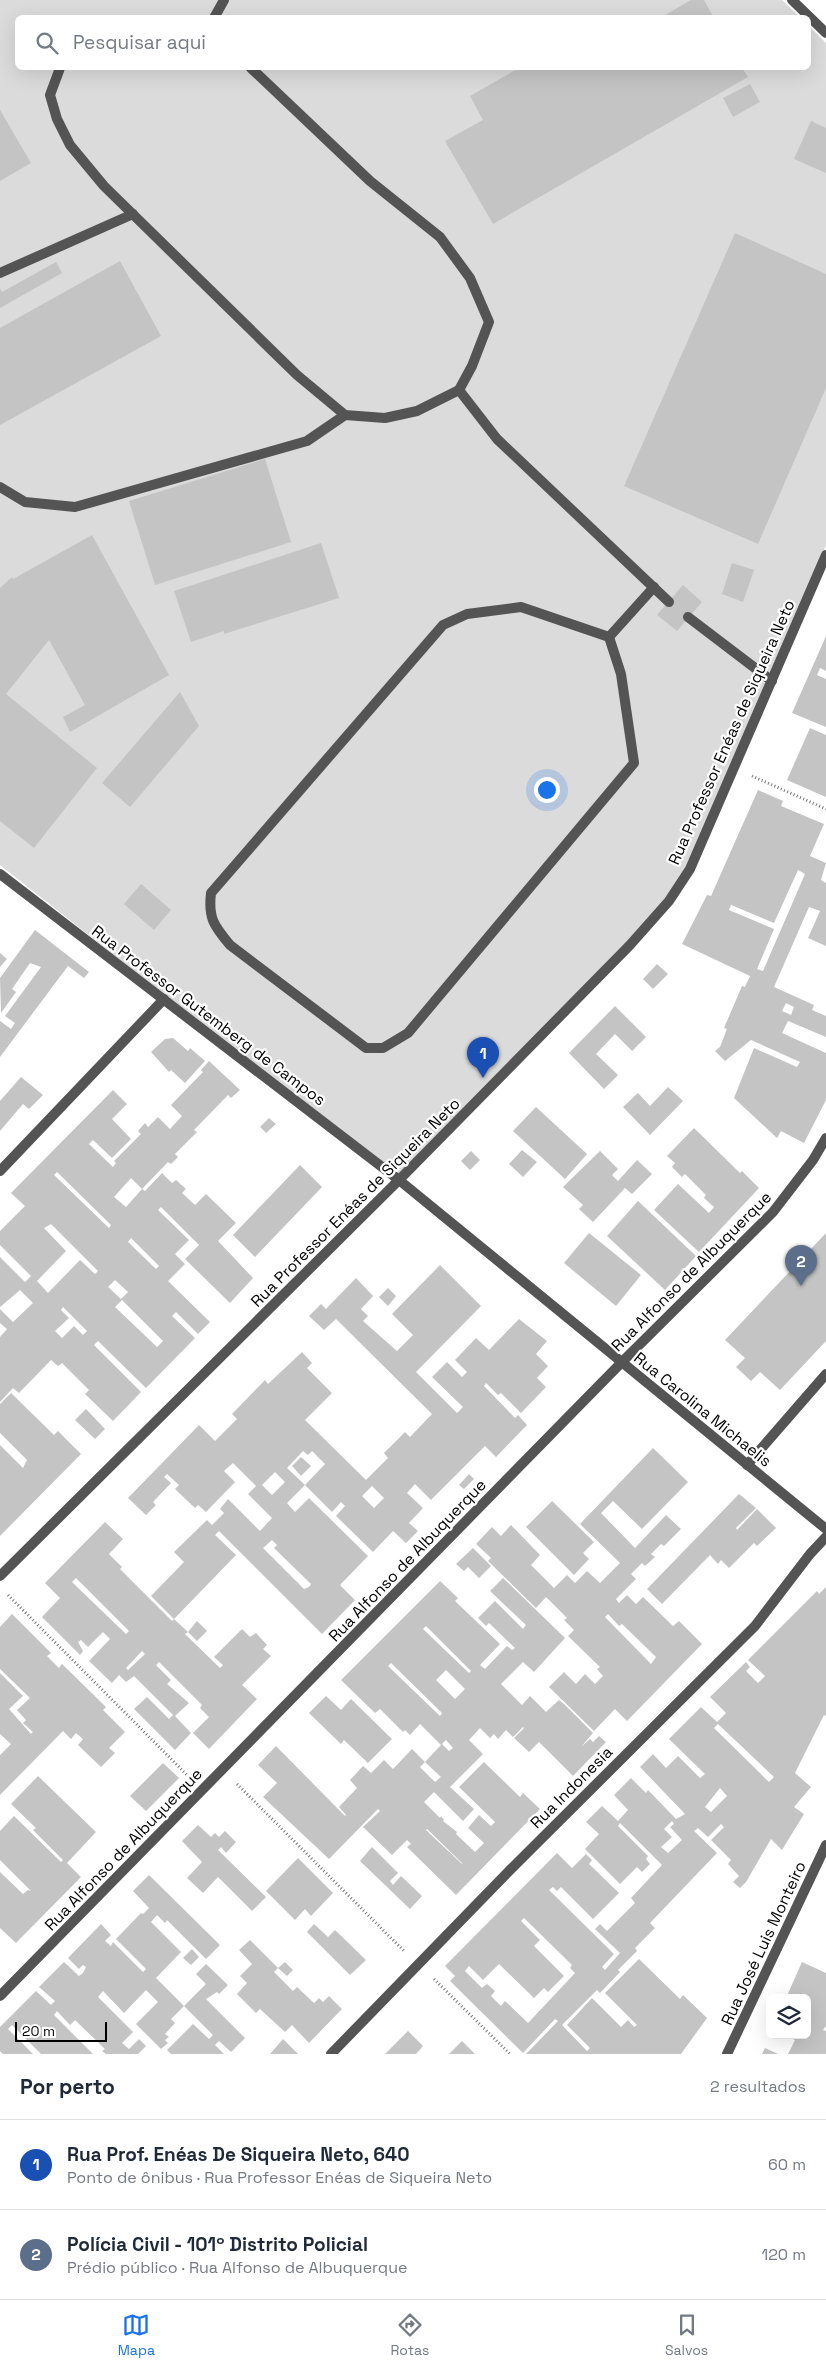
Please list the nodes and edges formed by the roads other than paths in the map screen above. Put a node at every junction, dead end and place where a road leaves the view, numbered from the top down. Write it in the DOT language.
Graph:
graph roads {
  1 [pos="224,0"];
  2 [pos="792,0"];
  3 [pos="216,15"];
  4 [pos="807,15"];
  5 [pos="811,18"];
  6 [pos="826,33"];
  7 [pos="59,70"];
  8 [pos="253,70"];
  9 [pos="132,214"];
  10 [pos="0,273"];
  11 [pos="459,390"];
  12 [pos="345,415"];
  13 [pos="0,487"];
  14 [pos="826,555"];
  15 [pos="654,588"];
  16 [pos="669,602"];
  17 [pos="688,618"];
  18 [pos="609,637"];
  19 [pos="772,681"];
  20 [pos="0,874"];
  21 [pos="164,1000"];
  22 [pos="826,1138"];
  23 [pos="0,1171"];
  24 [pos="399,1180"];
  25 [pos="622,1362"];
  26 [pos="826,1374"];
  27 [pos="747,1464"];
  28 [pos="826,1529"];
  29 [pos="826,1537"];
  30 [pos="0,1576"];
  31 [pos="826,1845"];
  32 [pos="0,1996"];
  33 [pos="331,2054"];
  34 [pos="727,2054"];
  1 -- 3 [label="street"];
  2 -- 4 [label="street"];
  5 -- 6 [label="street"];
  7 -- 9 [label="street"];
  8 -- 11 [label="street"];
  9 -- 10 [label="street"];
  9 -- 12 [label="street"];
  11 -- 12 [label="street"];
  11 -- 15 [label="street"];
  12 -- 13 [label="street"];
  14 -- 19 [label="street, Rua Professor Enéas de Siqueira Neto"];
  15 -- 16 [label="street"];
  15 -- 18 [label="street"];
  17 -- 19 [label="street"];
  18 -- 18 [label="street"];
  19 -- 24 [label="street, Rua Professor Enéas de Siqueira Neto"];
  20 -- 21 [label="street, Rua Professor Gutemberg de Campos"];
  21 -- 23 [label="street"];
  21 -- 24 [label="street, Rua Professor Gutemberg de Campos"];
  22 -- 25 [label="street, Rua Alfonso de Albuquerque"];
  24 -- 25 [label="street, Rua Carolina Michaelis"];
  24 -- 30 [label="street, Rua Professor Enéas de Siqueira Neto"];
  25 -- 27 [label="street, Rua Carolina Michaelis"];
  25 -- 32 [label="street, Rua Alfonso de Albuquerque"];
  26 -- 27 [label="street"];
  27 -- 28 [label="street, Rua Carolina Michaelis"];
  29 -- 33 [label="street, Rua Indonesia"];
  31 -- 34 [label="street, Rua José Luis Monteiro"];
}
